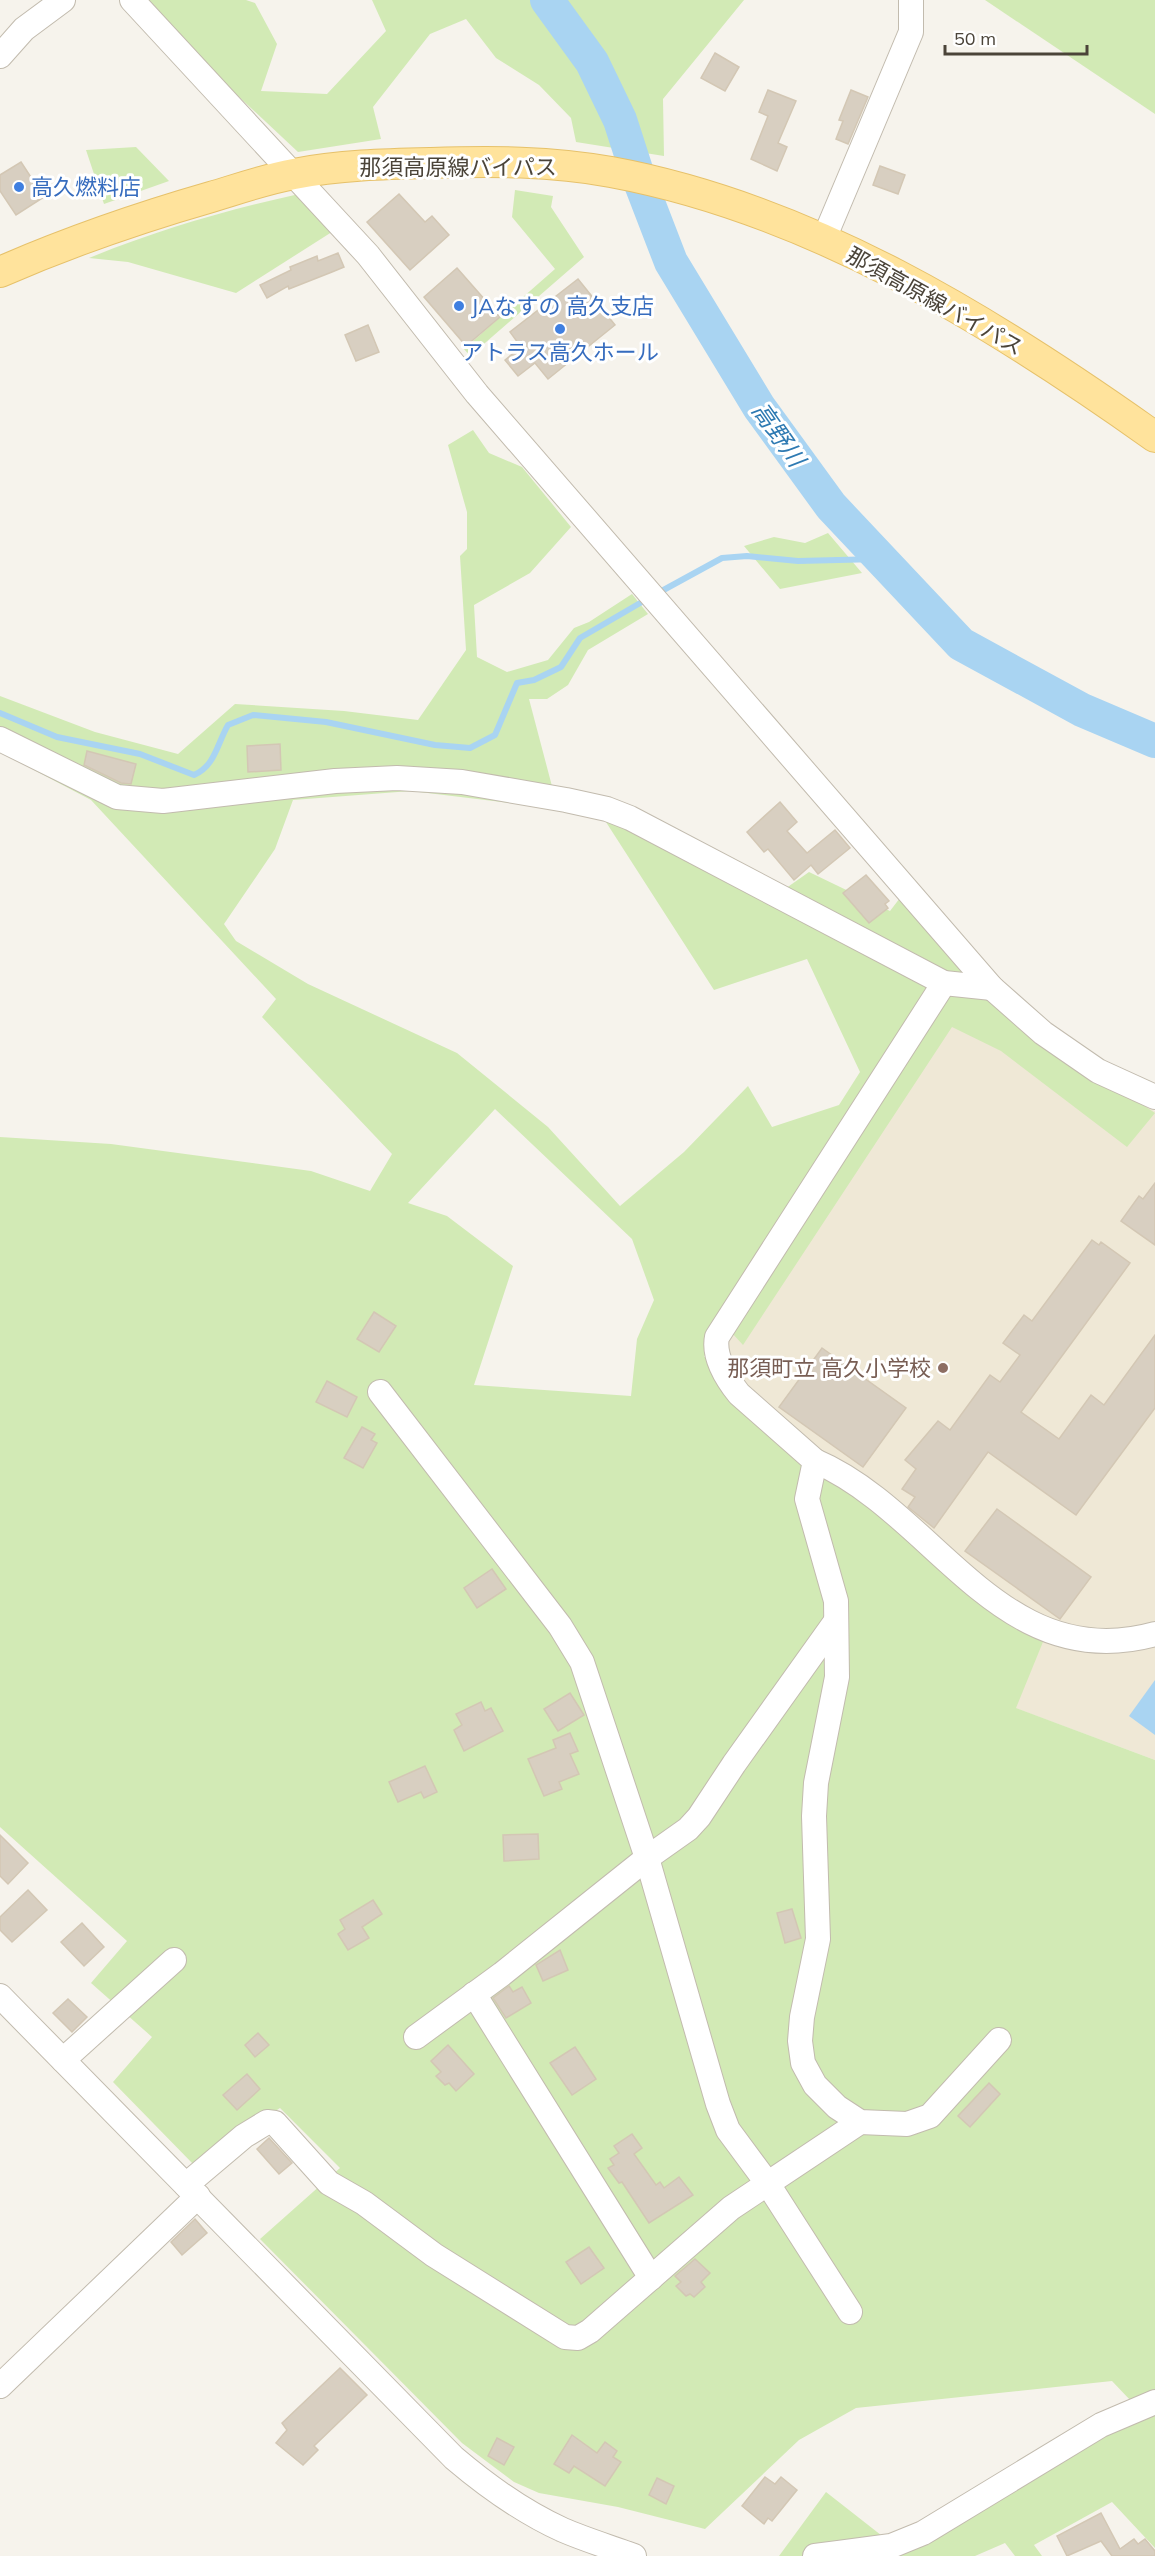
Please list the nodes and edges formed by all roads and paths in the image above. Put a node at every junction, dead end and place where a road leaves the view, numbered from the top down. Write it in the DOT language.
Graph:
graph roads {
  1 [pos="63,0"];
  2 [pos="911,0"];
  3 [pos="134,1"];
  4 [pos="0,56"];
  5 [pos="292,174"];
  6 [pos="824,241"];
  7 [pos="0,272"];
  8 [pos="1155,437"];
  9 [pos="0,739"];
  10 [pos="944,983"];
  11 [pos="992,988"];
  12 [pos="1155,1097"];
  13 [pos="380,1392"];
  14 [pos="815,1461"];
  15 [pos="836,1621"];
  16 [pos="1155,1634"];
  17 [pos="647,1858"];
  18 [pos="174,1960"];
  19 [pos="474,1994"];
  20 [pos="0,1996"];
  21 [pos="416,2037"];
  22 [pos="999,2040"];
  23 [pos="63,2060"];
  24 [pos="860,2122"];
  25 [pos="768,2184"];
  26 [pos="192,2191"];
  27 [pos="651,2278"];
  28 [pos="850,2312"];
  29 [pos="0,2386"];
  30 [pos="1155,2402"];
  31 [pos="634,2556"];
  32 [pos="815,2556"];
  1 -- 4 [label="street"];
  2 -- 6 [label="street"];
  3 -- 5 [label="street"];
  5 -- 6 [label="main road, 那須高原線バイパス"];
  5 -- 7 [label="main road, 那須高原線バイパス"];
  5 -- 11 [label="street"];
  6 -- 8 [label="main road, 那須高原線バイパス"];
  9 -- 10 [label="street"];
  10 -- 11 [label="street"];
  10 -- 14 [label="street"];
  11 -- 12 [label="street"];
  13 -- 17 [label="street"];
  14 -- 15 [label="street"];
  14 -- 16 [label="street"];
  15 -- 17 [label="street"];
  15 -- 24 [label="street"];
  17 -- 19 [label="street"];
  17 -- 25 [label="street"];
  18 -- 23 [label="street"];
  19 -- 21 [label="street"];
  19 -- 27 [label="street"];
  20 -- 23 [label="street"];
  22 -- 24 [label="street"];
  23 -- 26 [label="street"];
  24 -- 25 [label="street"];
  25 -- 27 [label="street"];
  25 -- 28 [label="street"];
  26 -- 27 [label="street"];
  26 -- 29 [label="street"];
  26 -- 31 [label="street"];
  30 -- 32 [label="street"];
}
